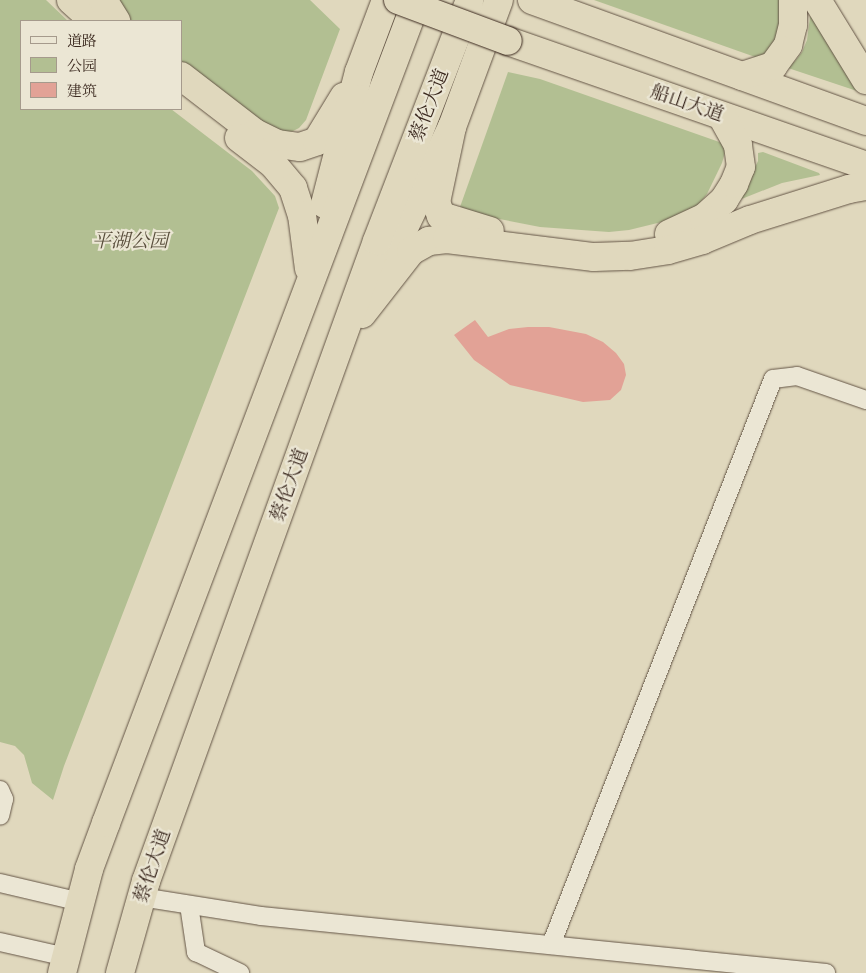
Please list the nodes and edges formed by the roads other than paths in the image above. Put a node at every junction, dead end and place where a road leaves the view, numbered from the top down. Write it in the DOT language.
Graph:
graph roads {
  1 [pos="72,0"];
  2 [pos="103,0"];
  3 [pos="386,0"];
  4 [pos="398,0"];
  5 [pos="417,0"];
  6 [pos="470,0"];
  7 [pos="499,0"];
  8 [pos="532,0"];
  9 [pos="793,0"];
  10 [pos="817,0"];
  11 [pos="93,20"];
  12 [pos="115,20"];
  13 [pos="359,72"];
  14 [pos="742,76"];
  15 [pos="182,77"];
  16 [pos="866,80"];
  17 [pos="182,93"];
  18 [pos="722,116"];
  19 [pos="866,121"];
  20 [pos="452,126"];
  21 [pos="866,166"];
  22 [pos="866,186"];
  23 [pos="309,269"];
  24 [pos="362,314"];
  25 [pos="294,330"];
  26 [pos="866,400"];
  27 [pos="318,406"];
  28 [pos="0,790"];
  29 [pos="0,816"];
  30 [pos="0,883"];
  31 [pos="141,897"];
  32 [pos="81,902"];
  33 [pos="189,905"];
  34 [pos="0,942"];
  35 [pos="551,945"];
  36 [pos="64,965"];
  37 [pos="120,973"];
  38 [pos="240,973"];
  39 [pos="826,973"];
  1 -- 11 [label="highway"];
  2 -- 12 [label="highway"];
  3 -- 13 [label="highway"];
  4 -- 18 [label="highway, 船山大道, bridge"];
  5 -- 25 [label="highway"];
  6 -- 27 [label="highway, 蔡伦大道"];
  7 -- 20 [label="highway"];
  8 -- 14 [label="highway"];
  9 -- 14 [label="highway"];
  10 -- 16 [label="highway"];
  13 -- 15 [label="highway"];
  13 -- 23 [label="highway"];
  14 -- 19 [label="highway"];
  17 -- 23 [label="highway"];
  18 -- 20 [label="highway"];
  18 -- 21 [label="highway, 船山大道"];
  20 -- 24 [label="highway"];
  22 -- 24 [label="highway"];
  23 -- 25 [label="highway"];
  24 -- 27 [label="highway"];
  25 -- 32 [label="highway"];
  26 -- 35 [label="street"];
  27 -- 31 [label="highway, 蔡伦大道"];
  28 -- 29 [label="street"];
  30 -- 32 [label="street"];
  31 -- 33 [label="street"];
  31 -- 37 [label="highway, 蔡伦大道"];
  32 -- 36 [label="highway"];
  33 -- 35 [label="street"];
  33 -- 38 [label="street"];
  34 -- 36 [label="street"];
  35 -- 39 [label="street"];
}
